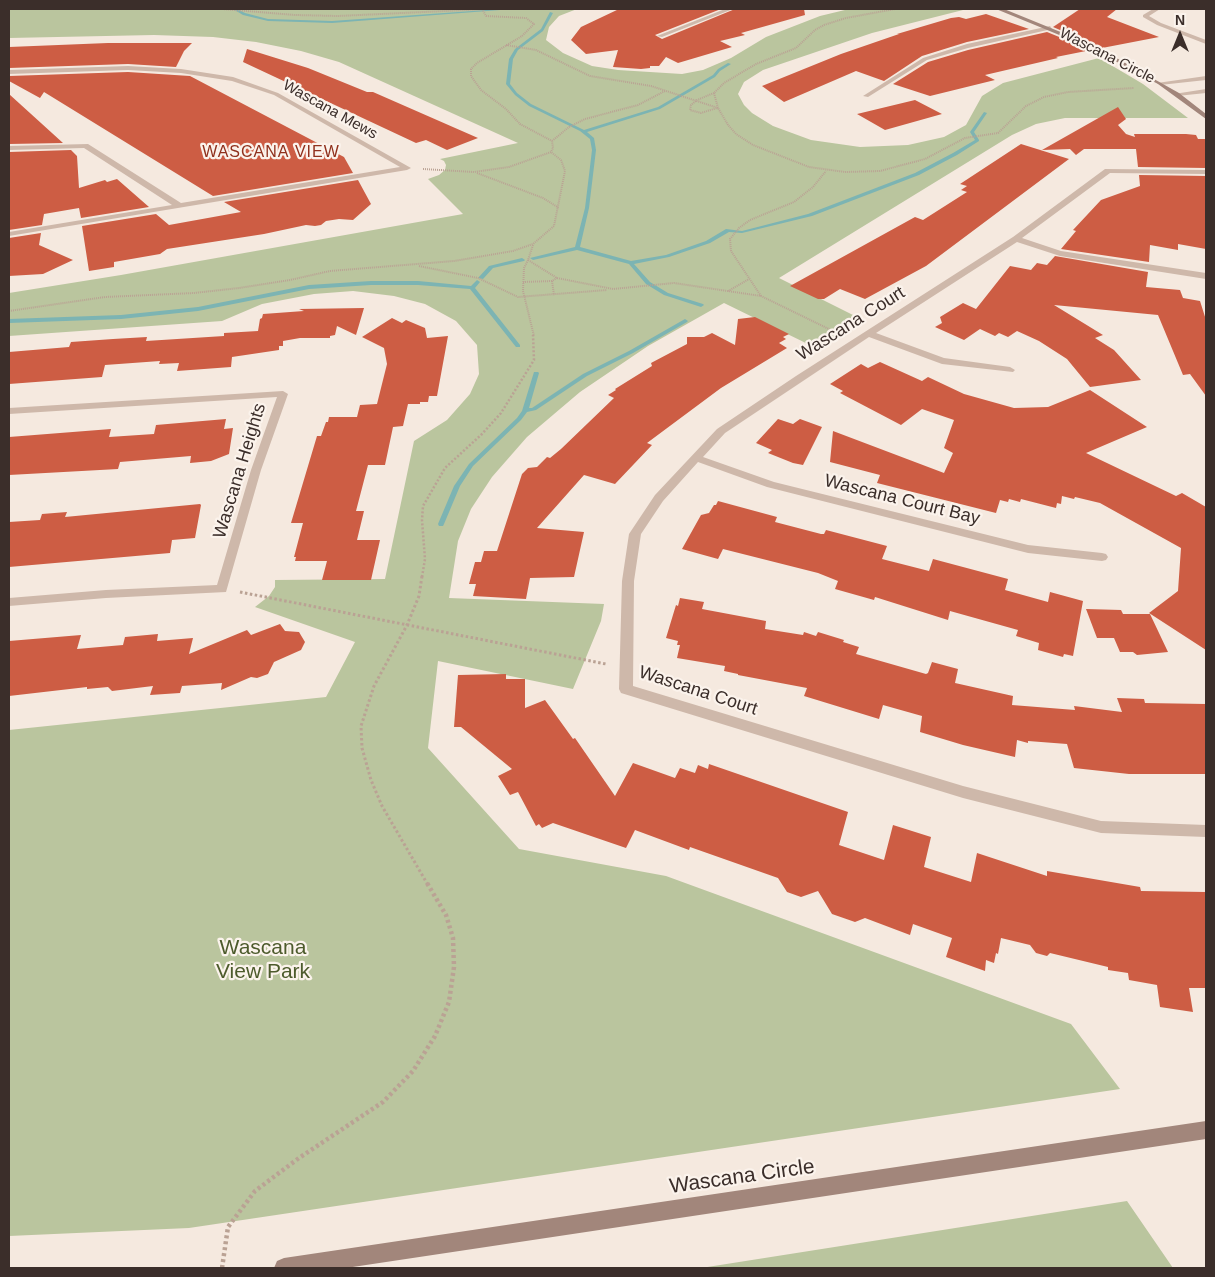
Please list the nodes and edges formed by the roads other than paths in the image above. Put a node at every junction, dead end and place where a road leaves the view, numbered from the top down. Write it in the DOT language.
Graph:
graph roads {
  1 [pos="730,9"];
  2 [pos="999,9"];
  3 [pos="1157,9"];
  4 [pos="1050,28"];
  5 [pos="660,36"];
  6 [pos="1206,42"];
  7 [pos="9,72"];
  8 [pos="1206,78"];
  9 [pos="1160,83"];
  10 [pos="1206,91"];
  11 [pos="1177,94"];
  12 [pos="866,96"];
  13 [pos="1206,118"];
  14 [pos="9,148"];
  15 [pos="1206,172"];
  16 [pos="180,206"];
  17 [pos="9,234"];
  18 [pos="1016,240"];
  19 [pos="1206,276"];
  20 [pos="870,334"];
  21 [pos="1010,370"];
  22 [pos="9,411"];
  23 [pos="697,458"];
  24 [pos="1102,557"];
  25 [pos="9,602"];
  26 [pos="1206,831"];
  27 [pos="1206,1130"];
  28 [pos="284,1268"];
  1 -- 5 [label="street"];
  2 -- 4 [label="street, Wascana Circle"];
  3 -- 6 [label="street"];
  4 -- 9 [label="street, Wascana Circle"];
  4 -- 12 [label="street"];
  7 -- 16 [label="street, Wascana Mews"];
  8 -- 9 [label="street"];
  9 -- 11 [label="street, Wascana Circle"];
  10 -- 11 [label="street"];
  11 -- 13 [label="street, Wascana Circle"];
  14 -- 16 [label="street"];
  15 -- 18 [label="street, Wascana Court"];
  16 -- 17 [label="street"];
  18 -- 19 [label="street"];
  18 -- 20 [label="street, Wascana Court"];
  20 -- 21 [label="street"];
  20 -- 23 [label="street, Wascana Court"];
  22 -- 25 [label="street, Wascana Heights"];
  23 -- 24 [label="street, Wascana Court Bay"];
  23 -- 26 [label="street, Wascana Court"];
  27 -- 28 [label="street, Wascana Circle"];
}
